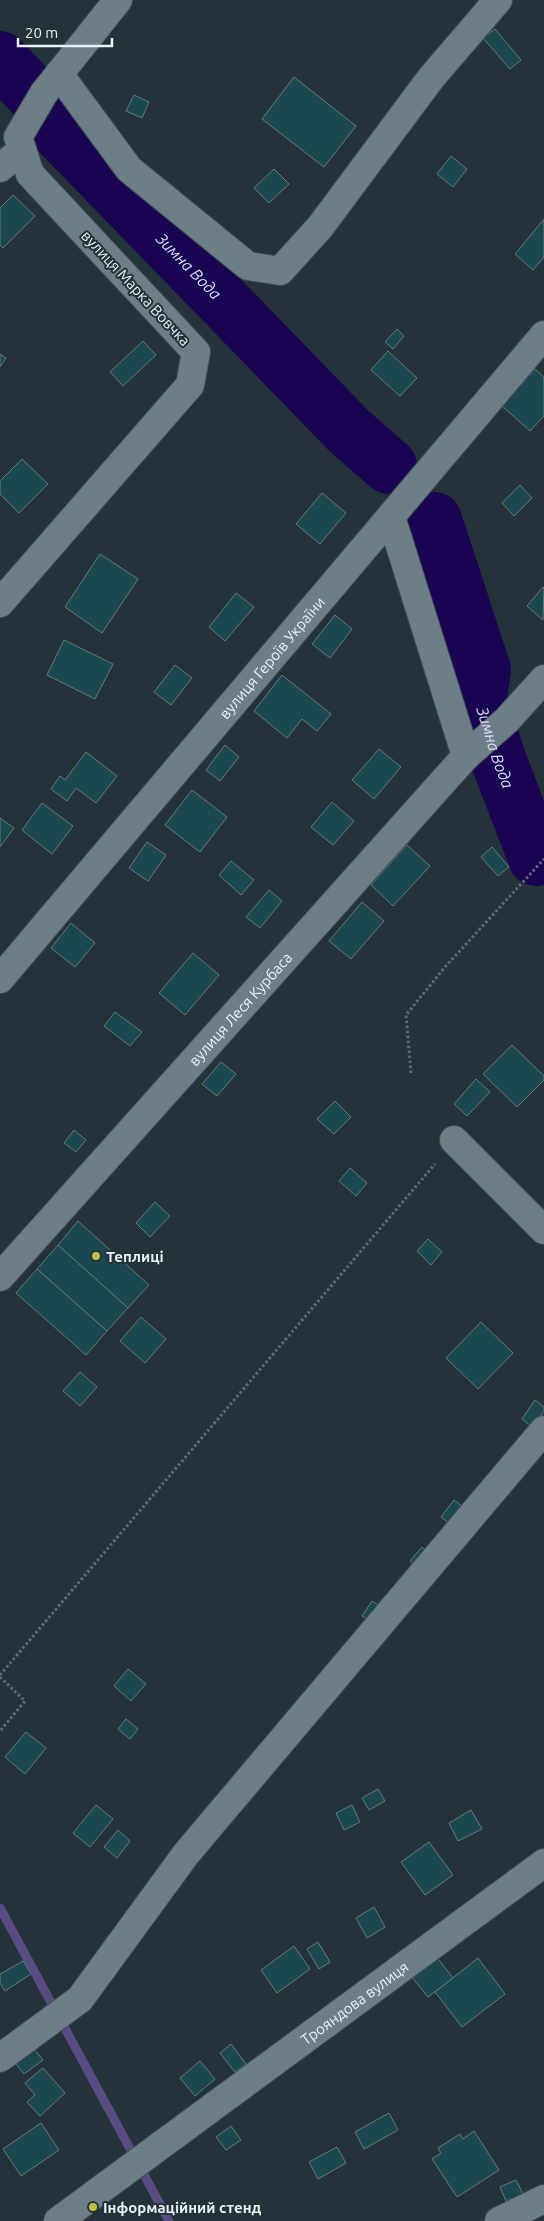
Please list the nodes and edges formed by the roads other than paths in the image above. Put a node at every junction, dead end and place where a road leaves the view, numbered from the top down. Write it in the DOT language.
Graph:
graph roads {
  1 [pos="118,0"];
  2 [pos="498,0"];
  3 [pos="46,91"];
  4 [pos="22,150"];
  5 [pos="0,168"];
  6 [pos="544,335"];
  7 [pos="391,517"];
  8 [pos="0,603"];
  9 [pos="544,679"];
  10 [pos="474,749"];
  11 [pos="0,979"];
  12 [pos="454,1140"];
  13 [pos="544,1230"];
  14 [pos="0,1277"];
  15 [pos="544,1430"];
  16 [pos="544,1863"];
  17 [pos="0,2058"];
  18 [pos="544,2199"];
  19 [pos="58,2221"];
  20 [pos="499,2221"];
  1 -- 3 [label="street, вулиця Марка Вовчка"];
  2 -- 3 [label="street"];
  3 -- 4 [label="street, вулиця Марка Вовчка"];
  4 -- 5 [label="street"];
  4 -- 8 [label="street, вулиця Марка Вовчка"];
  6 -- 7 [label="street, вулиця Героїв України"];
  7 -- 10 [label="street"];
  7 -- 11 [label="street, вулиця Героїв України"];
  9 -- 10 [label="street, вулиця Леся Курбаса"];
  10 -- 14 [label="street, вулиця Леся Курбаса"];
  12 -- 13 [label="street"];
  15 -- 17 [label="street"];
  16 -- 19 [label="street, Трояндова вулиця"];
  18 -- 20 [label="street"];
}
